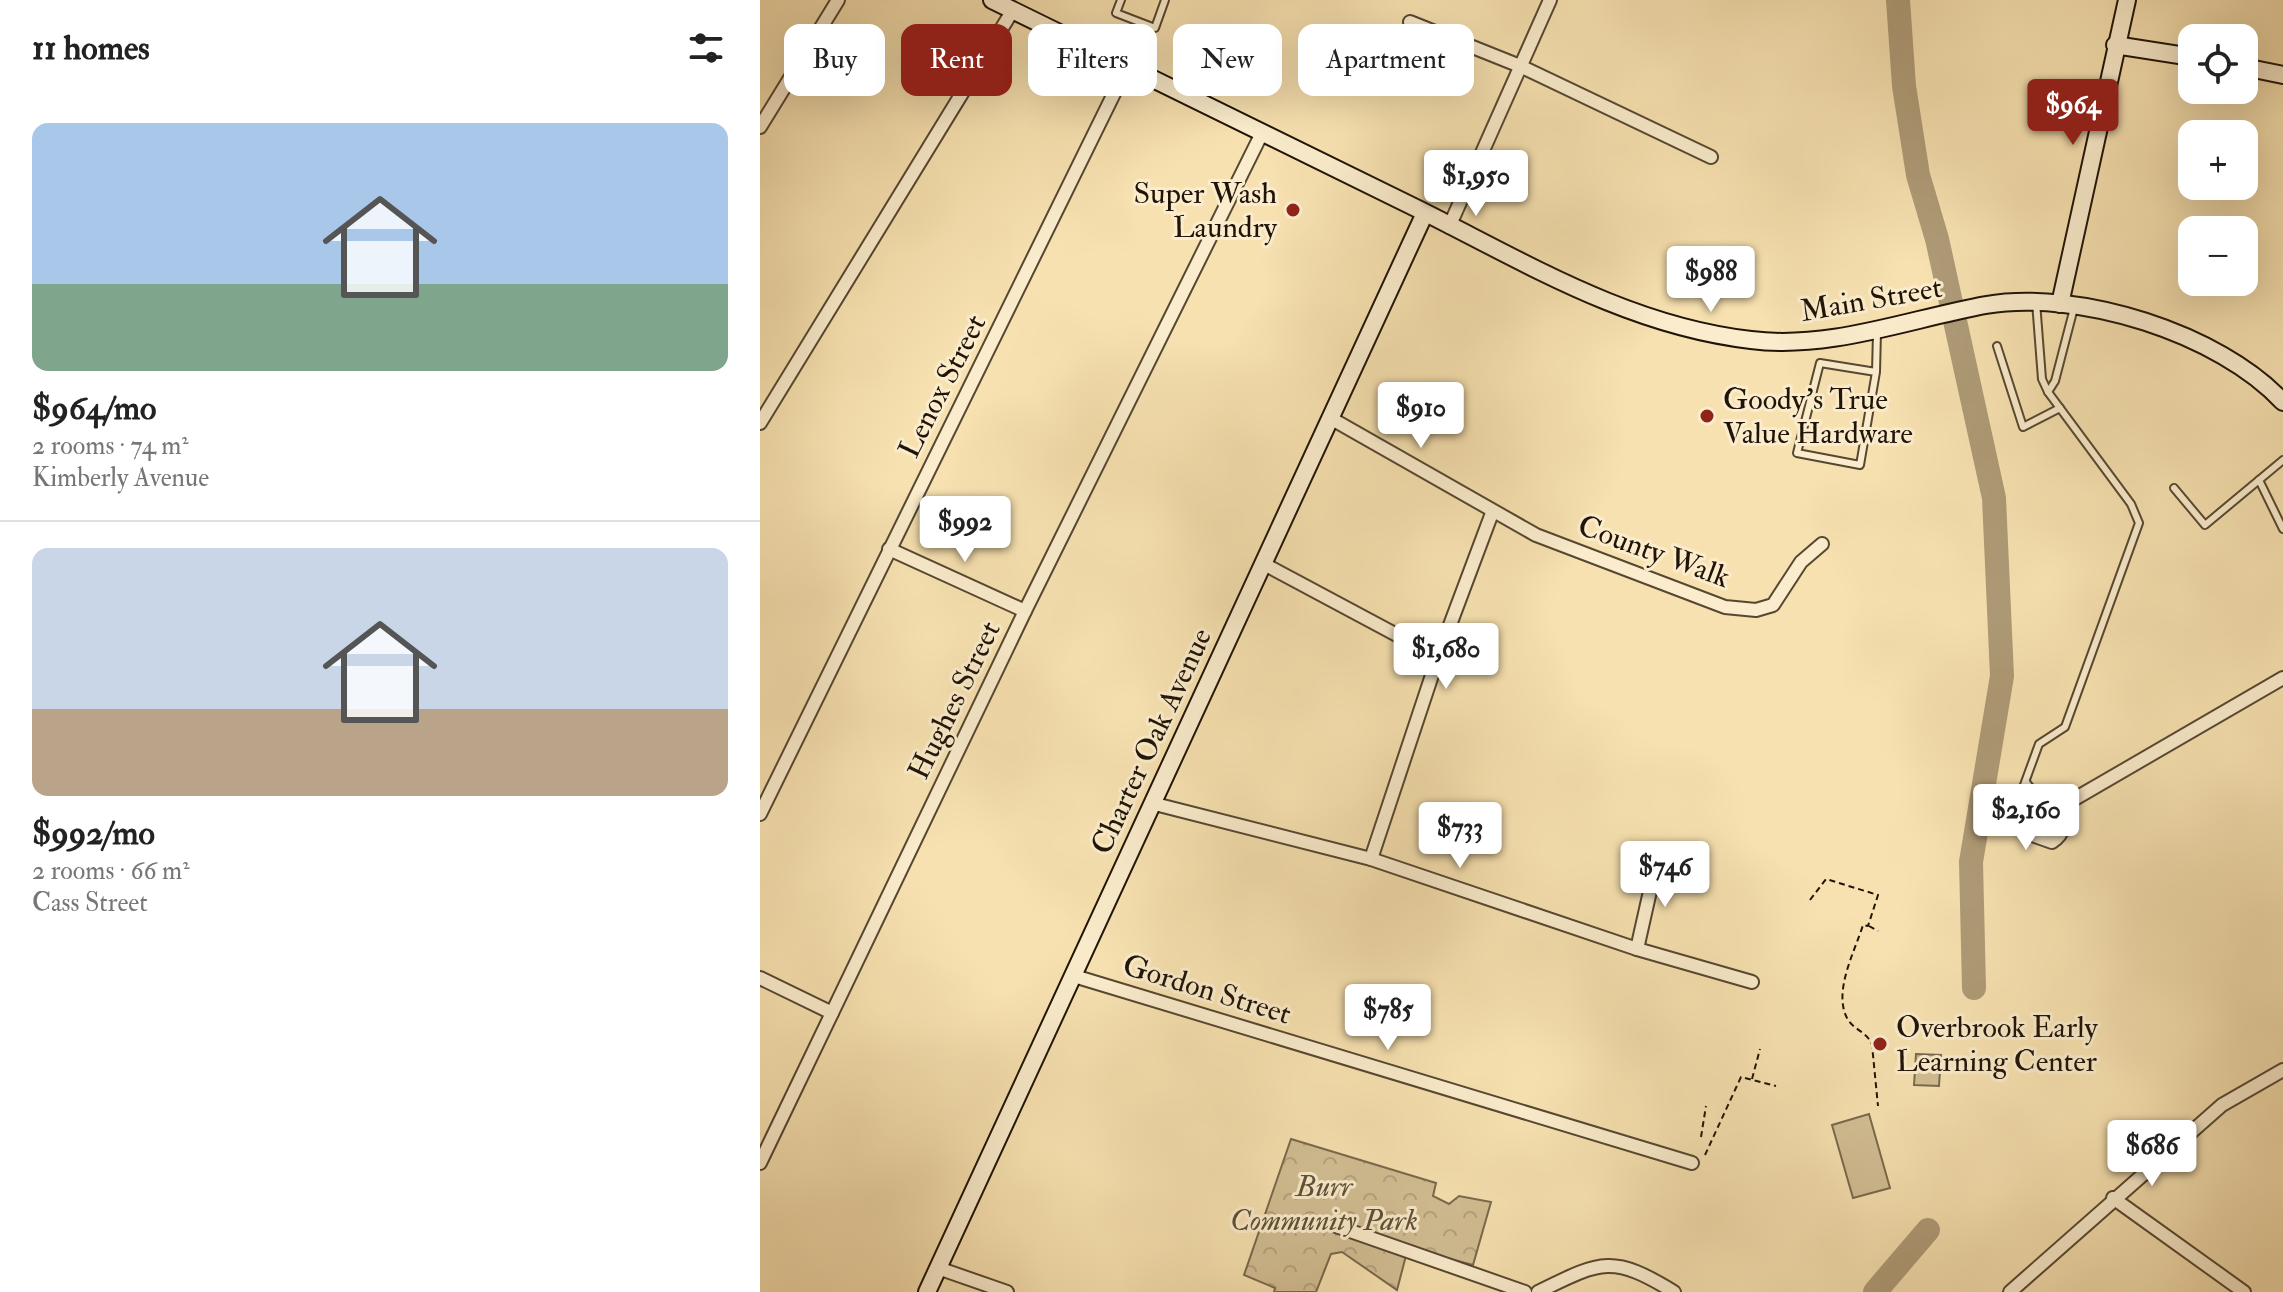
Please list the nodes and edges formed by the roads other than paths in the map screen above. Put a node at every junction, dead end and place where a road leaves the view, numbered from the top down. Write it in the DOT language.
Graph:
graph roads {
  1 [pos="838,0"];
  2 [pos="992,0"];
  3 [pos="1121,0"];
  4 [pos="1165,0"];
  5 [pos="1550,0"];
  6 [pos="2127,0"];
  7 [pos="1013,10"];
  8 [pos="1410,22"];
  9 [pos="1041,24"];
  10 [pos="1136,24"];
  11 [pos="1156,24"];
  12 [pos="2115,45"];
  13 [pos="2178,55"];
  14 [pos="1520,66"];
  15 [pos="2258,70"];
  16 [pos="2283,75"];
  17 [pos="1157,82"];
  18 [pos="1113,96"];
  19 [pos="760,127"];
  20 [pos="1262,133"];
  21 [pos="1711,157"];
  22 [pos="1425,213"];
  23 [pos="1449,227"];
  24 [pos="2036,302"];
  25 [pos="2068,305"];
  26 [pos="1877,329"];
  27 [pos="1997,346"];
  28 [pos="1876,372"];
  29 [pos="2048,392"];
  30 [pos="2283,402"];
  31 [pos="2060,408"];
  32 [pos="1332,419"];
  33 [pos="760,423"];
  34 [pos="2283,460"];
  35 [pos="2259,480"];
  36 [pos="2174,488"];
  37 [pos="1492,513"];
  38 [pos="2283,529"];
  39 [pos="1822,544"];
  40 [pos="889,549"];
  41 [pos="1264,564"];
  42 [pos="1025,611"];
  43 [pos="1438,657"];
  44 [pos="2283,678"];
  45 [pos="2026,782"];
  46 [pos="1155,804"];
  47 [pos="2064,805"];
  48 [pos="2046,808"];
  49 [pos="760,814"];
  50 [pos="2010,823"];
  51 [pos="1371,859"];
  52 [pos="1657,860"];
  53 [pos="1637,949"];
  54 [pos="1074,976"];
  55 [pos="760,978"];
  56 [pos="1752,982"];
  57 [pos="832,1013"];
  58 [pos="2283,1070"];
  59 [pos="760,1163"];
  60 [pos="1692,1163"];
  61 [pos="2113,1198"];
  62 [pos="1336,1226"];
  63 [pos="938,1268"];
  64 [pos="927,1292"];
  65 [pos="1007,1292"];
  66 [pos="1525,1292"];
  67 [pos="1538,1292"];
  68 [pos="1674,1292"];
  69 [pos="2010,1292"];
  70 [pos="2244,1292"];
  1 -- 19 [label="street"];
  2 -- 7 [label="street, Main Street"];
  3 -- 10 [label="lane"];
  4 -- 11 [label="lane"];
  5 -- 14 [label="street"];
  6 -- 12 [label="street"];
  7 -- 9 [label="street, Main Street"];
  7 -- 33 [label="street"];
  8 -- 14 [label="street"];
  12 -- 13 [label="street"];
  12 -- 25 [label="street"];
  14 -- 21 [label="street"];
  14 -- 23 [label="street"];
  15 -- 16 [label="street"];
  17 -- 20 [label="street, Main Street"];
  18 -- 40 [label="street, Lenox Street"];
  20 -- 22 [label="street, Main Street"];
  20 -- 42 [label="street, Hughes Street"];
  22 -- 23 [label="street, Main Street"];
  22 -- 32 [label="street, Charter Oak Avenue"];
  23 -- 26 [label="street, Main Street"];
  24 -- 25 [label="street, Main Street"];
  24 -- 26 [label="street, Main Street"];
  24 -- 29 [label="lane"];
  25 -- 29 [label="lane"];
  25 -- 30 [label="street, Main Street"];
  26 -- 28 [label="lane"];
  27 -- 31 [label="lane"];
  28 -- 28 [label="lane"];
  29 -- 31 [label="lane"];
  31 -- 45 [label="lane"];
  32 -- 37 [label="street, County Walk"];
  32 -- 41 [label="street, Charter Oak Avenue"];
  34 -- 35 [label="lane"];
  35 -- 36 [label="lane"];
  35 -- 38 [label="lane"];
  37 -- 39 [label="street, County Walk"];
  37 -- 43 [label="street"];
  40 -- 42 [label="street"];
  40 -- 49 [label="street, Lenox Street"];
  41 -- 43 [label="street"];
  41 -- 46 [label="street, Charter Oak Avenue"];
  42 -- 57 [label="street, Hughes Street"];
  43 -- 51 [label="street"];
  44 -- 47 [label="street"];
  45 -- 48 [label="lane"];
  45 -- 50 [label="lane"];
  46 -- 51 [label="street"];
  46 -- 54 [label="street, Charter Oak Avenue"];
  47 -- 48 [label="street"];
  47 -- 48 [label="street"];
  51 -- 53 [label="street"];
  52 -- 53 [label="street"];
  53 -- 56 [label="street"];
  54 -- 60 [label="street, Gordon Street"];
  54 -- 63 [label="street, Charter Oak Avenue"];
  55 -- 57 [label="street"];
  57 -- 59 [label="street, Hughes Street"];
  58 -- 61 [label="street"];
  61 -- 69 [label="street"];
  61 -- 70 [label="street"];
  62 -- 66 [label="street"];
  63 -- 64 [label="street, Charter Oak Avenue"];
  63 -- 65 [label="street"];
  67 -- 68 [label="street"];
}
